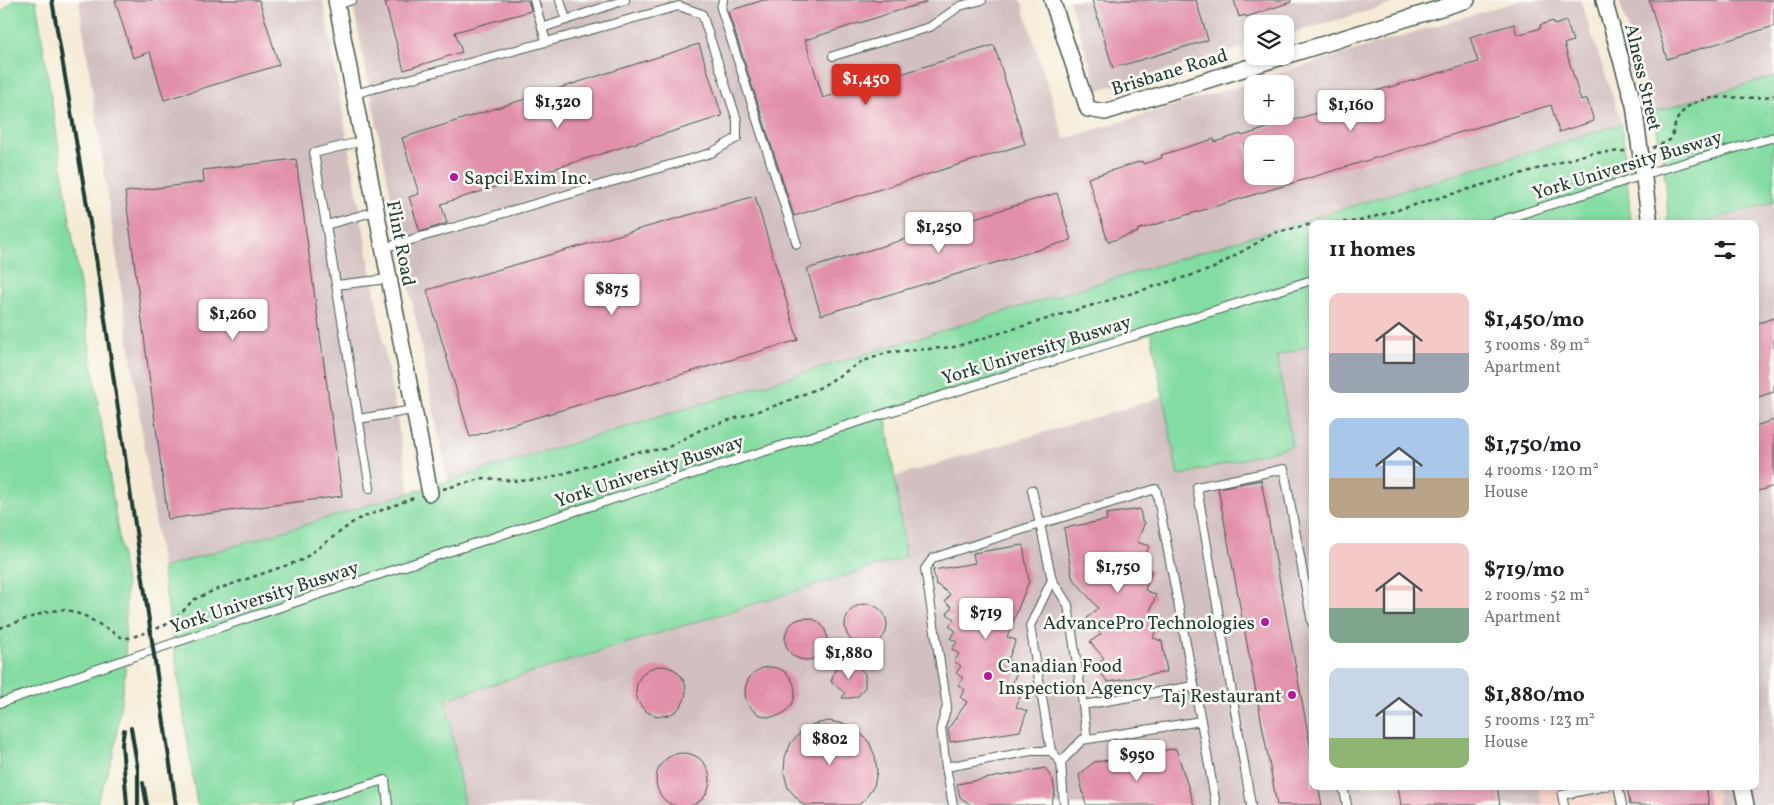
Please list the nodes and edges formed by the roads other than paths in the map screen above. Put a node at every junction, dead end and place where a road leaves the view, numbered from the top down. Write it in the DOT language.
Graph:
graph roads {
  1 [pos="352,0"];
  2 [pos="534,0"];
  3 [pos="560,0"];
  4 [pos="625,0"];
  5 [pos="723,0"];
  6 [pos="982,0"];
  7 [pos="1052,0"];
  8 [pos="1467,0"];
  9 [pos="1604,0"];
  10 [pos="337,2"];
  11 [pos="566,20"];
  12 [pos="542,28"];
  13 [pos="546,41"];
  14 [pos="1294,53"];
  15 [pos="833,56"];
  16 [pos="1256,65"];
  17 [pos="354,94"];
  18 [pos="1774,137"];
  19 [pos="363,141"];
  20 [pos="1644,176"];
  21 [pos="376,211"];
  22 [pos="1503,220"];
  23 [pos="1650,220"];
  24 [pos="326,225"];
  25 [pos="797,244"];
  26 [pos="383,248"];
  27 [pos="388,279"];
  28 [pos="1309,281"];
  29 [pos="336,285"];
  30 [pos="413,410"];
  31 [pos="358,419"];
  32 [pos="370,488"];
  33 [pos="1032,490"];
  34 [pos="430,493"];
  35 [pos="1040,524"];
  36 [pos="1052,580"];
  37 [pos="1309,606"];
  38 [pos="1194,686"];
  39 [pos="0,703"];
  40 [pos="1083,705"];
  41 [pos="1201,720"];
  42 [pos="1088,739"];
  43 [pos="1051,751"];
  44 [pos="1061,762"];
  45 [pos="946,767"];
  46 [pos="1344,790"];
  47 [pos="1584,790"];
  48 [pos="1619,790"];
  49 [pos="1743,790"];
  50 [pos="298,805"];
  51 [pos="388,805"];
  52 [pos="953,805"];
  53 [pos="1064,805"];
  54 [pos="1216,805"];
  55 [pos="1251,805"];
  56 [pos="1346,805"];
  57 [pos="1564,805"];
  58 [pos="1622,805"];
  59 [pos="1746,805"];
  1 -- 10 [label="lane"];
  2 -- 12 [label="lane"];
  3 -- 11 [label="lane"];
  4 -- 11 [label="lane"];
  5 -- 25 [label="lane"];
  6 -- 15 [label="lane"];
  7 -- 16 [label="street, Brisbane Road"];
  8 -- 14 [label="street, Brisbane Road"];
  9 -- 20 [label="street, Alness Street"];
  10 -- 17 [label="street, Flint Road"];
  11 -- 12 [label="lane"];
  12 -- 13 [label="lane"];
  13 -- 17 [label="lane"];
  13 -- 26 [label="lane"];
  17 -- 19 [label="street, Flint Road"];
  18 -- 20 [label="lane, York University Busway"];
  19 -- 21 [label="street, Flint Road"];
  19 -- 24 [label="lane"];
  20 -- 22 [label="lane, York University Busway"];
  20 -- 23 [label="street, Alness Street"];
  21 -- 24 [label="lane"];
  21 -- 26 [label="street, Flint Road"];
  24 -- 29 [label="lane"];
  26 -- 27 [label="street, Flint Road"];
  27 -- 29 [label="lane"];
  27 -- 30 [label="street, Flint Road"];
  28 -- 39 [label="lane, York University Busway"];
  29 -- 31 [label="lane"];
  30 -- 31 [label="lane"];
  30 -- 34 [label="street, Flint Road"];
  31 -- 32 [label="lane"];
  33 -- 35 [label="lane"];
  35 -- 36 [label="lane"];
  35 -- 38 [label="lane"];
  35 -- 45 [label="lane"];
  36 -- 40 [label="lane"];
  36 -- 43 [label="lane"];
  37 -- 55 [label="lane"];
  38 -- 40 [label="lane"];
  38 -- 41 [label="lane"];
  40 -- 42 [label="lane"];
  41 -- 42 [label="lane"];
  41 -- 54 [label="lane"];
  42 -- 44 [label="lane"];
  43 -- 44 [label="lane"];
  43 -- 45 [label="lane"];
  44 -- 53 [label="lane"];
  45 -- 52 [label="lane"];
  46 -- 56 [label="lane"];
  47 -- 57 [label="lane"];
  48 -- 58 [label="lane"];
  49 -- 59 [label="street"];
  50 -- 51 [label="lane"];
}
